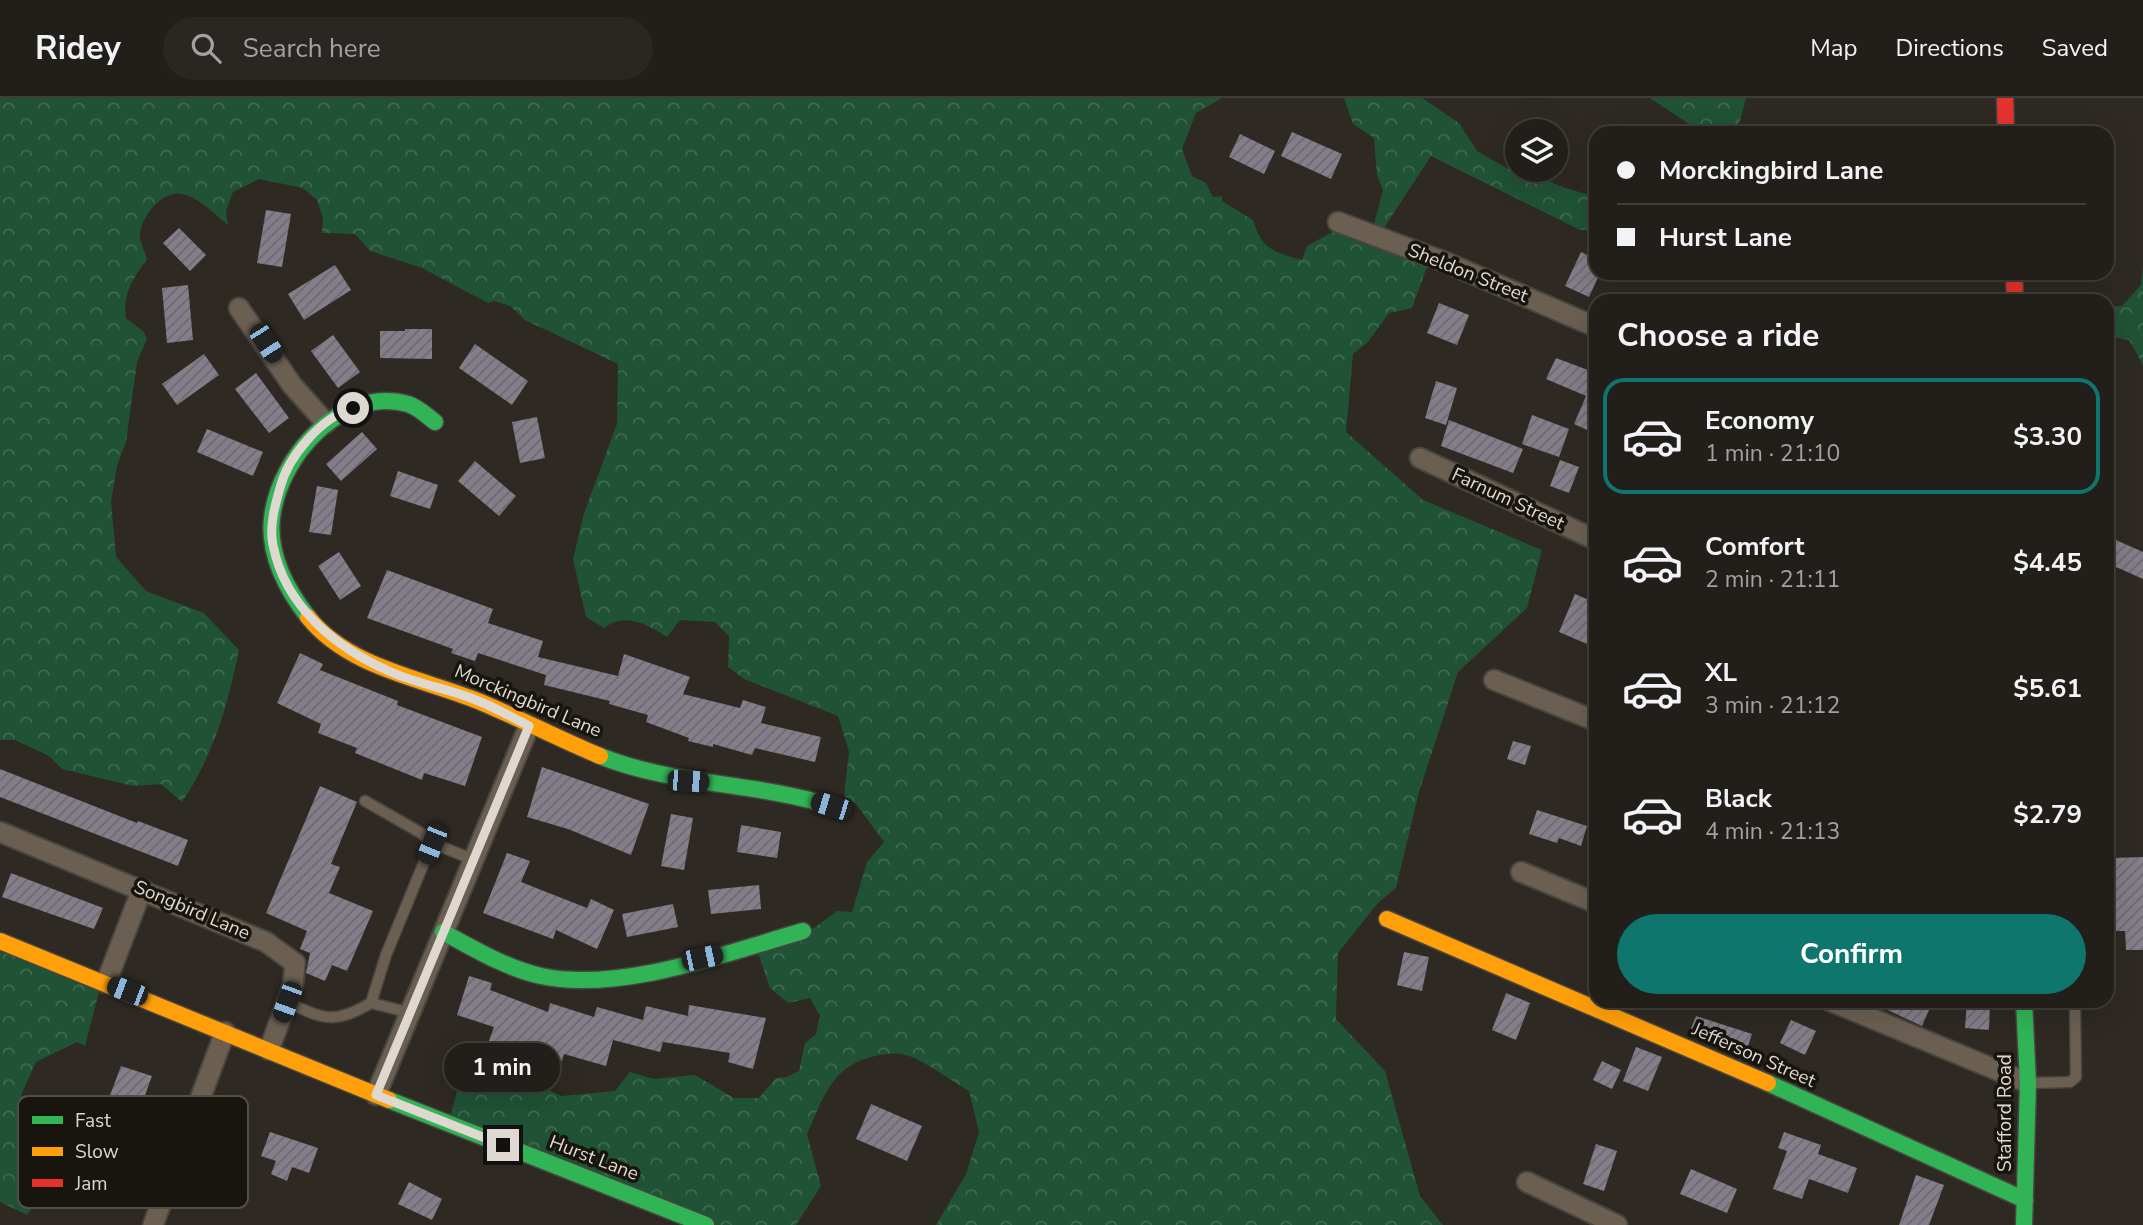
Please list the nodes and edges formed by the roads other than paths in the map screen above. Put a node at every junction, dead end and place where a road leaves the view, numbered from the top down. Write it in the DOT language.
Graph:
graph roads {
  1 [pos="2004,98"];
  2 [pos="2006,126"];
  3 [pos="1338,222"];
  4 [pos="239,308"];
  5 [pos="1589,324"];
  6 [pos="435,422"];
  7 [pos="326,423"];
  8 [pos="1420,458"];
  9 [pos="1589,537"];
  10 [pos="1494,680"];
  11 [pos="1589,718"];
  12 [pos="529,726"];
  13 [pos="365,801"];
  14 [pos="831,806"];
  15 [pos="0,832"];
  16 [pos="432,844"];
  17 [pos="472,859"];
  18 [pos="1521,872"];
  19 [pos="142,889"];
  20 [pos="1589,900"];
  21 [pos="1387,919"];
  22 [pos="443,932"];
  23 [pos="803,932"];
  24 [pos="0,941"];
  25 [pos="106,983"];
  26 [pos="287,1002"];
  27 [pos="371,1003"];
  28 [pos="1589,1005"];
  29 [pos="1595,1008"];
  30 [pos="1847,1008"];
  31 [pos="2024,1008"];
  32 [pos="2075,1008"];
  33 [pos="411,1013"];
  34 [pos="225,1032"];
  35 [pos="269,1050"];
  36 [pos="2028,1083"];
  37 [pos="376,1095"];
  38 [pos="201,1096"];
  39 [pos="1527,1182"];
  40 [pos="2025,1200"];
  41 [pos="159,1208"];
  42 [pos="153,1225"];
  43 [pos="706,1225"];
  44 [pos="1617,1225"];
  45 [pos="2024,1225"];
  1 -- 2 [label="street"];
  3 -- 5 [label="street, Sheldon Street"];
  4 -- 7 [label="street"];
  6 -- 7 [label="street, Morckingbird Lane"];
  7 -- 12 [label="street, Morckingbird Lane"];
  8 -- 9 [label="street, Farnum Street"];
  10 -- 11 [label="street"];
  12 -- 14 [label="street, Morckingbird Lane"];
  12 -- 17 [label="street"];
  13 -- 16 [label="lane"];
  15 -- 19 [label="street, Songbird Lane"];
  16 -- 17 [label="lane"];
  16 -- 27 [label="lane"];
  17 -- 22 [label="street"];
  18 -- 20 [label="street"];
  19 -- 25 [label="street"];
  19 -- 26 [label="street, Songbird Lane"];
  21 -- 28 [label="street, Jefferson Street"];
  22 -- 23 [label="street"];
  22 -- 33 [label="street"];
  24 -- 25 [label="street, Hurst Lane"];
  25 -- 34 [label="street, Hurst Lane"];
  26 -- 27 [label="lane"];
  26 -- 35 [label="street, Songbird Lane"];
  27 -- 33 [label="lane"];
  29 -- 40 [label="street, Jefferson Street"];
  30 -- 36 [label="street"];
  31 -- 36 [label="street, Stafford Road"];
  32 -- 36 [label="lane"];
  33 -- 37 [label="street"];
  34 -- 35 [label="street, Hurst Lane"];
  34 -- 38 [label="street"];
  35 -- 37 [label="street, Hurst Lane"];
  36 -- 40 [label="street, Stafford Road"];
  37 -- 43 [label="street, Hurst Lane"];
  39 -- 44 [label="street"];
  40 -- 45 [label="street, Stafford Road"];
  41 -- 42 [label="street"];
}
